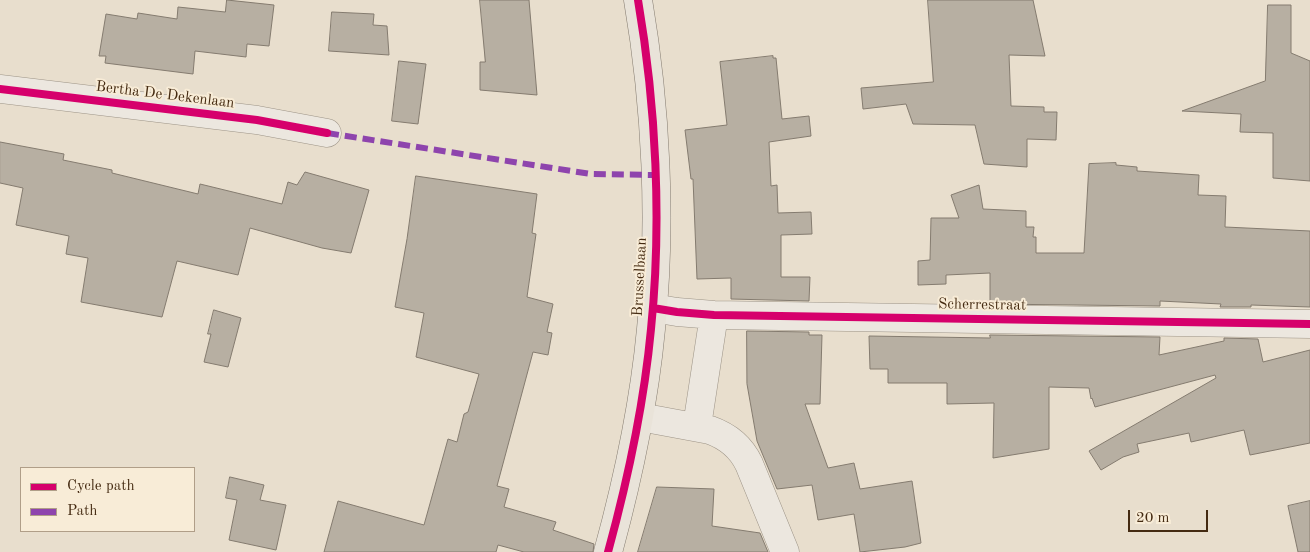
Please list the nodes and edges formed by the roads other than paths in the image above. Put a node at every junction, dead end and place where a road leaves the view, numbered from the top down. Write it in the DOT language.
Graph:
graph roads {
  1 [pos="638,0"];
  2 [pos="0,89"];
  3 [pos="327,133"];
  4 [pos="653,308"];
  5 [pos="714,315"];
  6 [pos="1310,324"];
  7 [pos="640,417"];
  8 [pos="697,426"];
  9 [pos="608,552"];
  10 [pos="785,552"];
  1 -- 4 [label="main road, Brusselbaan"];
  2 -- 3 [label="street, Bertha De Dekenlaan"];
  4 -- 5 [label="street, Scherrestraat"];
  4 -- 7 [label="main road, Brusselbaan"];
  5 -- 6 [label="street, Scherrestraat"];
  5 -- 8 [label="street"];
  7 -- 8 [label="street"];
  7 -- 9 [label="main road, Brusselbaan"];
  8 -- 10 [label="street"];
}
